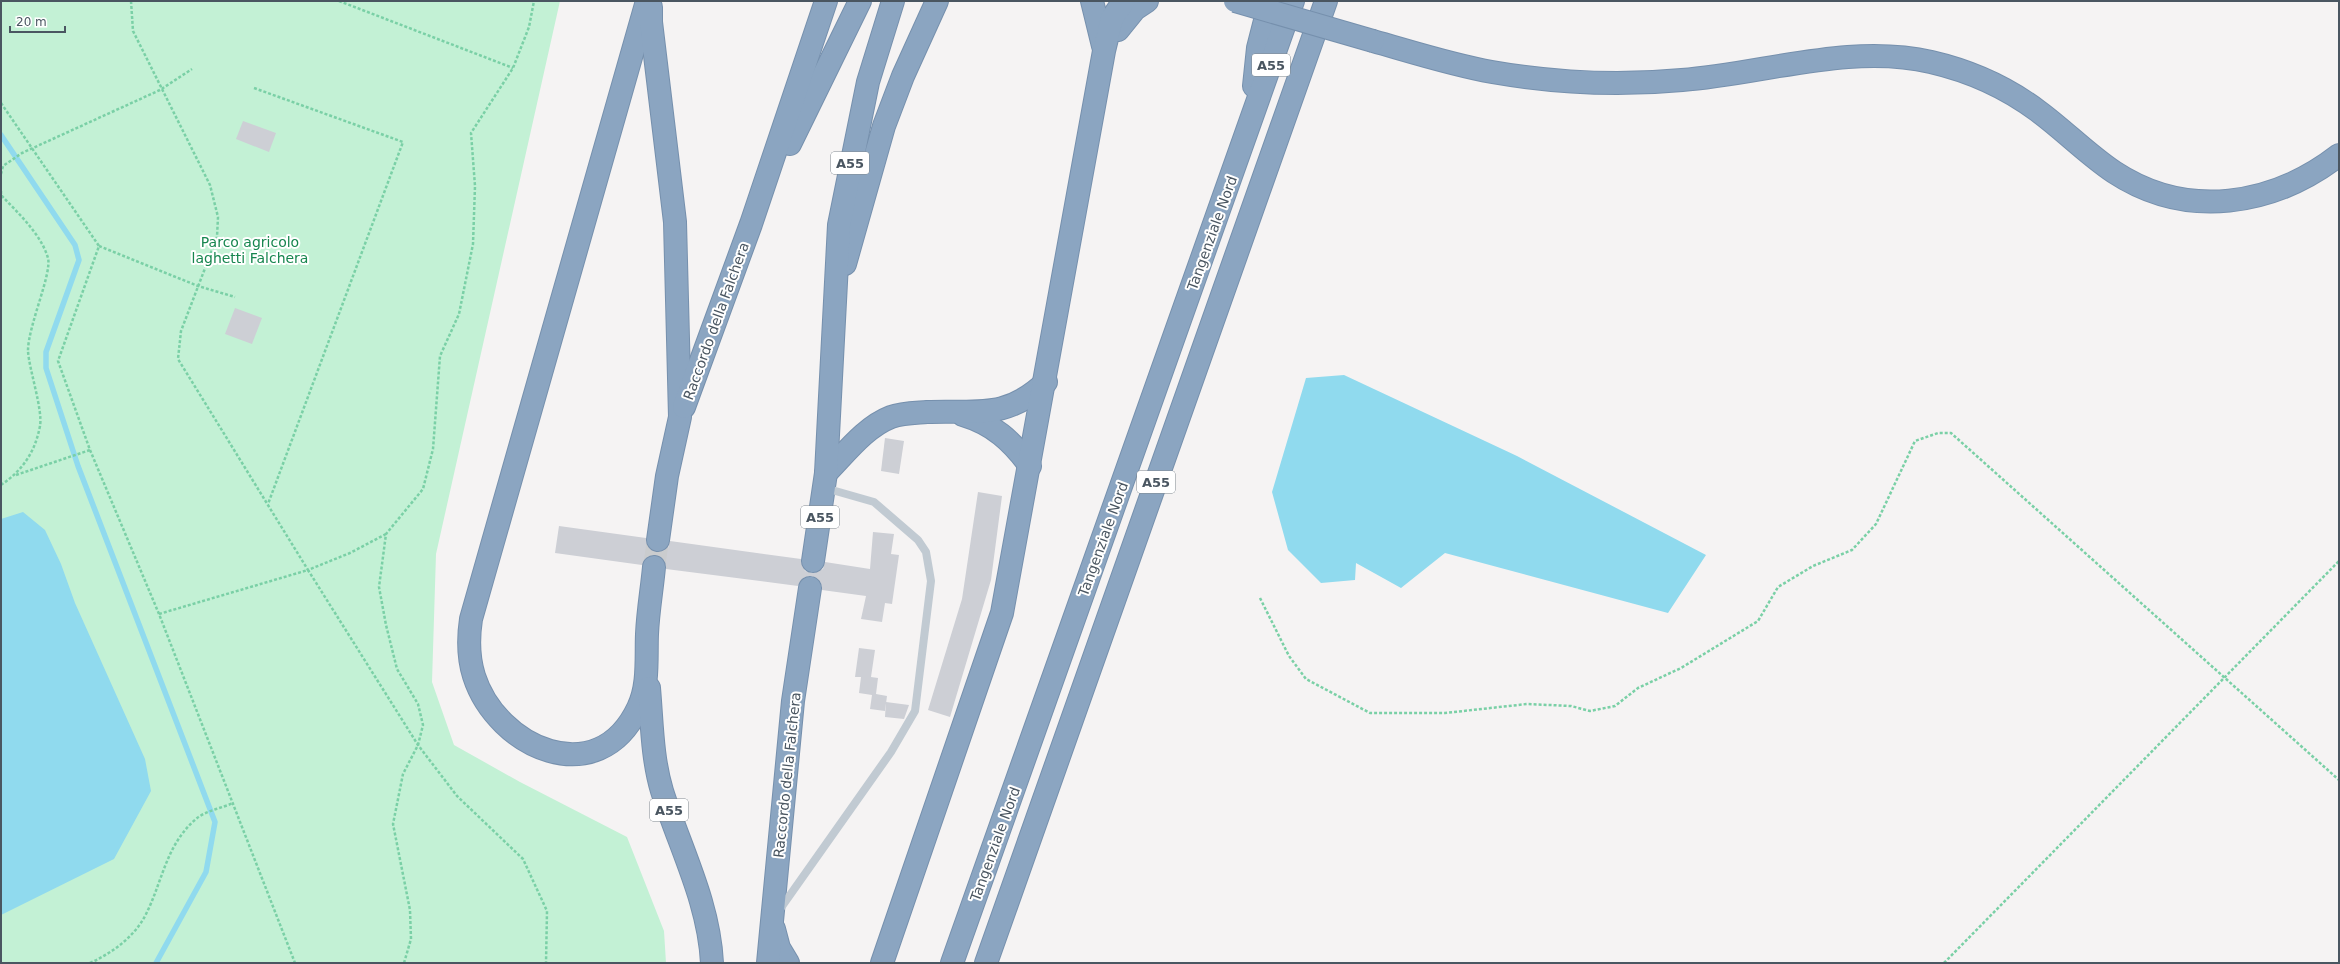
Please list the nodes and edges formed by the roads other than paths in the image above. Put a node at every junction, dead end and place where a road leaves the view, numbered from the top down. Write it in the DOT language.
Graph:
graph roads {
  1 [pos="647,1"];
  2 [pos="652,1"];
  3 [pos="826,1"];
  4 [pos="860,1"];
  5 [pos="892,1"];
  6 [pos="937,1"];
  7 [pos="1092,1"];
  8 [pos="1124,1"];
  9 [pos="1147,1"];
  10 [pos="1235,1"];
  11 [pos="1270,1"];
  12 [pos="1293,1"];
  13 [pos="1326,1"];
  14 [pos="1104,51"];
  15 [pos="1249,128"];
  16 [pos="2339,155"];
  17 [pos="751,224"];
  18 [pos="837,288"];
  19 [pos="1046,382"];
  20 [pos="950,412"];
  21 [pos="680,418"];
  22 [pos="1030,466"];
  23 [pos="825,480"];
  24 [pos="658,540"];
  25 [pos="813,561"];
  26 [pos="654,567"];
  27 [pos="810,588"];
  28 [pos="646,663"];
  29 [pos="772,921"];
  30 [pos="712,963"];
  31 [pos="768,963"];
  32 [pos="788,963"];
  33 [pos="882,963"];
  34 [pos="952,963"];
  35 [pos="986,963"];
  1 -- 28 [label="highway"];
  2 -- 21 [label="highway"];
  3 -- 17 [label="highway"];
  4 -- 17 [label="highway"];
  5 -- 18 [label="highway, A55"];
  6 -- 18 [label="highway"];
  7 -- 14 [label="highway"];
  8 -- 14 [label="highway"];
  9 -- 14 [label="highway"];
  10 -- 16 [label="highway, bridge"];
  11 -- 15 [label="highway"];
  12 -- 15 [label="highway, Tangenziale Nord / A55"];
  13 -- 35 [label="highway, Tangenziale Nord / A55"];
  14 -- 19 [label="highway"];
  15 -- 34 [label="highway, Tangenziale Nord / A55"];
  17 -- 21 [label="highway, Raccordo della Falchera"];
  18 -- 23 [label="highway, A55"];
  19 -- 20 [label="highway"];
  19 -- 22 [label="highway"];
  20 -- 22 [label="highway"];
  20 -- 23 [label="highway"];
  21 -- 24 [label="highway"];
  22 -- 33 [label="highway"];
  23 -- 25 [label="highway, A55"];
  23 -- 29 [label="lane"];
  26 -- 28 [label="highway"];
  27 -- 29 [label="highway, Raccordo della Falchera"];
  28 -- 30 [label="highway, A55"];
  29 -- 31 [label="highway, Raccordo della Falchera"];
  29 -- 32 [label="highway"];
}
